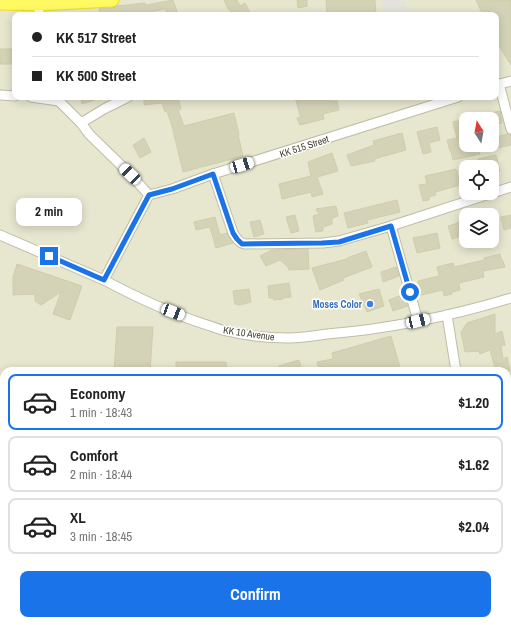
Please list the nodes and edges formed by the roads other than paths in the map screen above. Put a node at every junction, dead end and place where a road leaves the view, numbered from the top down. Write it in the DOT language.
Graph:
graph roads {
  1 [pos="112,0"];
  2 [pos="0,3"];
  3 [pos="39,6"];
  4 [pos="511,81"];
  5 [pos="499,84"];
  6 [pos="499,91"];
  7 [pos="0,96"];
  8 [pos="12,96"];
  9 [pos="59,100"];
  10 [pos="121,100"];
  11 [pos="448,100"];
  12 [pos="81,123"];
  13 [pos="511,129"];
  14 [pos="213,174"];
  15 [pos="511,187"];
  16 [pos="149,195"];
  17 [pos="391,226"];
  18 [pos="0,235"];
  19 [pos="104,280"];
  20 [pos="511,298"];
  21 [pos="447,315"];
  22 [pos="418,321"];
  23 [pos="455,367"];
  1 -- 3 [label="highway"];
  2 -- 3 [label="highway"];
  4 -- 5 [label="street"];
  6 -- 13 [label="street"];
  7 -- 8 [label="street"];
  9 -- 12 [label="street"];
  10 -- 12 [label="street"];
  11 -- 14 [label="street, KK 515 Street"];
  12 -- 16 [label="street"];
  14 -- 16 [label="street, KK 515 Street"];
  14 -- 17 [label="street"];
  15 -- 17 [label="street"];
  16 -- 19 [label="street"];
  17 -- 22 [label="street"];
  18 -- 19 [label="street, KK 10 Avenue"];
  19 -- 22 [label="street, KK 10 Avenue"];
  20 -- 21 [label="street, KK 10 Avenue"];
  21 -- 22 [label="street, KK 10 Avenue"];
  21 -- 23 [label="street"];
}
